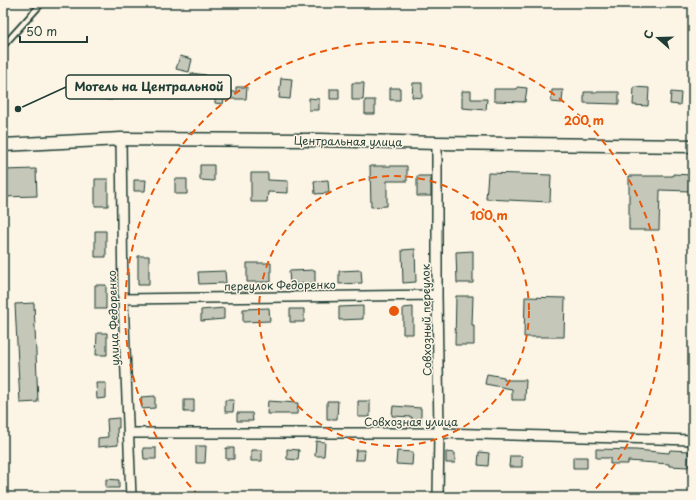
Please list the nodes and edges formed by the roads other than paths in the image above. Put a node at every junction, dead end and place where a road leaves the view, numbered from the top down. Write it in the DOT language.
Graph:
graph roads {
  1 [pos="42,3"];
  2 [pos="3,46"];
  3 [pos="121,139"];
  4 [pos="437,143"];
  5 [pos="3,145"];
  6 [pos="693,146"];
  7 [pos="437,295"];
  8 [pos="123,298"];
  9 [pos="129,433"];
  10 [pos="440,433"];
  11 [pos="693,440"];
  12 [pos="131,497"];
  13 [pos="438,497"];
  1 -- 2 [label="lane"];
  3 -- 4 [label="street, Центральная улица"];
  3 -- 5 [label="street, Центральная улица"];
  3 -- 8 [label="street, улица Федоренко"];
  4 -- 6 [label="street, Центральная улица"];
  4 -- 7 [label="street, Совхозный переулок"];
  7 -- 8 [label="street, переулок Федоренко"];
  7 -- 10 [label="street, Совхозный переулок"];
  8 -- 9 [label="street, улица Федоренко"];
  9 -- 10 [label="street, Совхозная улица"];
  9 -- 12 [label="street, улица Федоренко"];
  10 -- 11 [label="street, Совхозная улица"];
  10 -- 13 [label="street, Совхозный переулок"];
}
